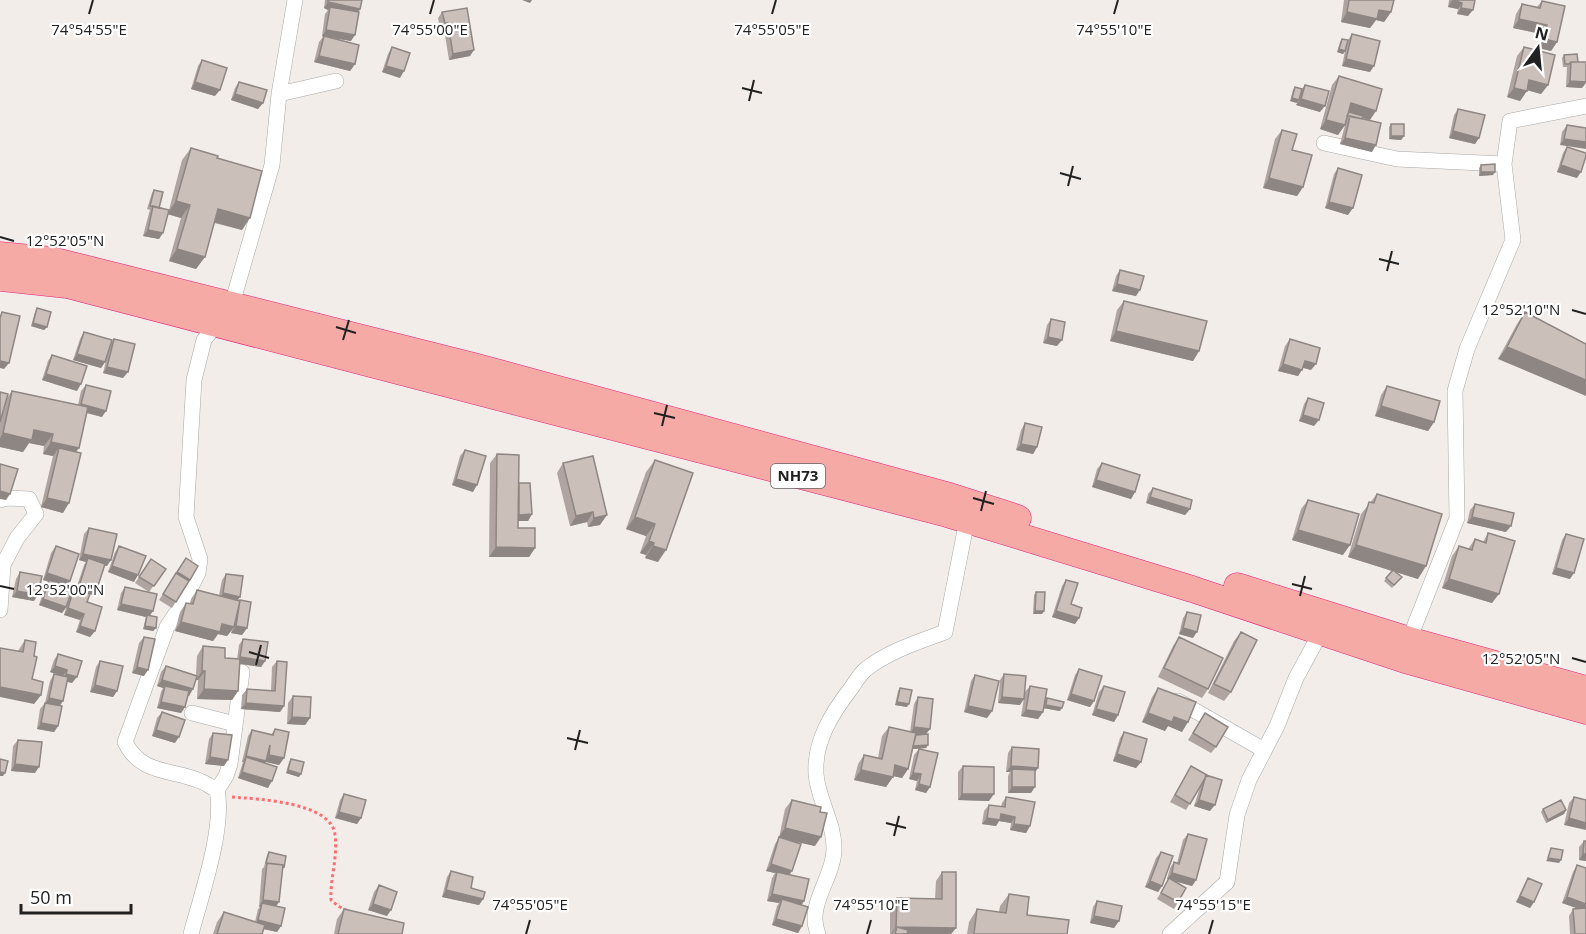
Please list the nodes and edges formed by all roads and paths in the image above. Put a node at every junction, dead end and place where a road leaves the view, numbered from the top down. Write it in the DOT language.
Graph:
graph roads {
  1 [pos="295,0"];
  2 [pos="336,81"];
  3 [pos="279,94"];
  4 [pos="1586,106"];
  5 [pos="1324,143"];
  6 [pos="1504,164"];
  7 [pos="0,255"];
  8 [pos="0,278"];
  9 [pos="232,304"];
  10 [pos="216,324"];
  11 [pos="0,500"];
  12 [pos="967,520"];
  13 [pos="0,609"];
  14 [pos="1321,632"];
  15 [pos="1409,640"];
  16 [pos="242,672"];
  17 [pos="1586,688"];
  18 [pos="1178,701"];
  19 [pos="1586,711"];
  20 [pos="192,713"];
  21 [pos="235,724"];
  22 [pos="1264,750"];
  23 [pos="218,796"];
  24 [pos="353,913"];
  25 [pos="191,934"];
  26 [pos="818,934"];
  27 [pos="1170,934"];
  1 -- 3 [label="street"];
  2 -- 3 [label="street"];
  3 -- 9 [label="street"];
  4 -- 6 [label="street"];
  5 -- 6 [label="street"];
  6 -- 15 [label="street"];
  7 -- 9 [label="highway, NH73"];
  8 -- 10 [label="highway, NH73"];
  9 -- 10 [label="street"];
  9 -- 15 [label="highway, NH73"];
  10 -- 12 [label="highway, NH73"];
  10 -- 23 [label="street"];
  11 -- 13 [label="street"];
  12 -- 14 [label="highway, NH73"];
  12 -- 26 [label="street"];
  14 -- 19 [label="highway, NH73"];
  14 -- 22 [label="street"];
  15 -- 17 [label="highway, NH73"];
  16 -- 21 [label="street"];
  18 -- 22 [label="street"];
  20 -- 21 [label="street"];
  21 -- 23 [label="street"];
  22 -- 27 [label="street"];
  23 -- 24 [label="path"];
  23 -- 25 [label="street"];
}
